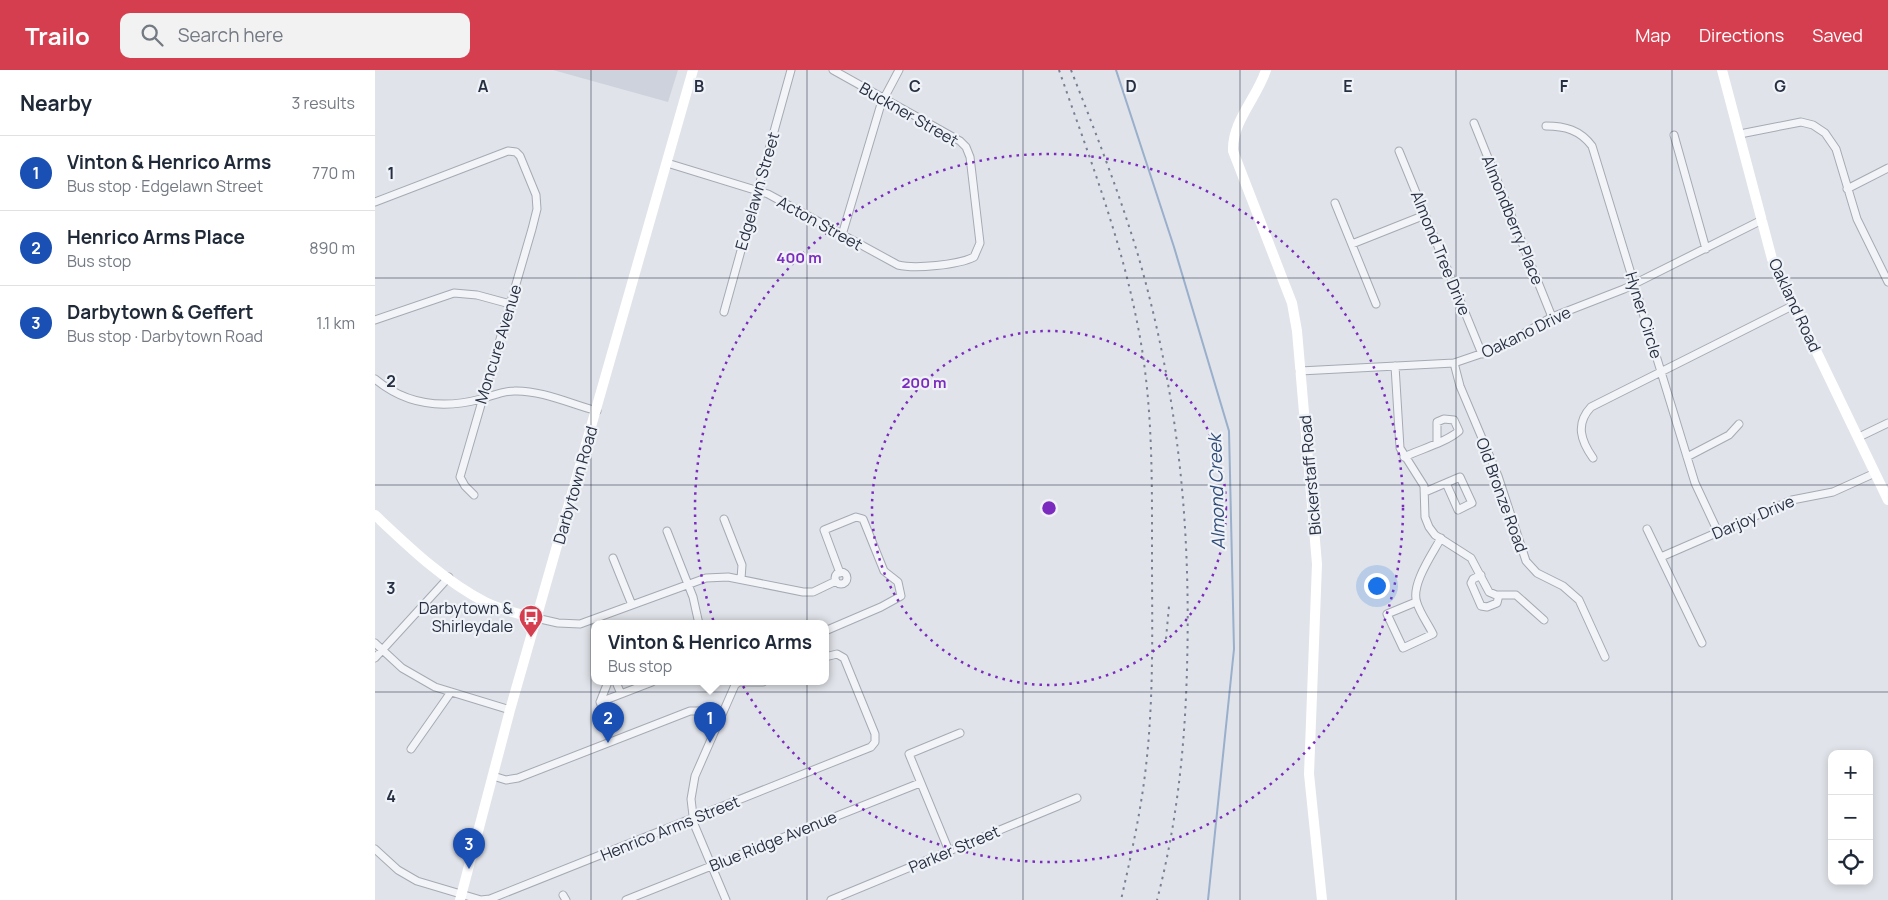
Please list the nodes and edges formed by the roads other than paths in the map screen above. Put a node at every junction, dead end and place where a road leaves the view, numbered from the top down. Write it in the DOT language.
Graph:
graph roads {
  1 [pos="693,70"];
  2 [pos="791,70"];
  3 [pos="833,70"];
  4 [pos="899,70"];
  5 [pos="1266,70"];
  6 [pos="1722,70"];
  7 [pos="883,99"];
  8 [pos="1474,123"];
  9 [pos="1546,126"];
  10 [pos="1740,134"];
  11 [pos="1674,135"];
  12 [pos="1399,151"];
  13 [pos="667,162"];
  14 [pos="1888,168"];
  15 [pos="1847,189"];
  16 [pos="757,190"];
  17 [pos="375,202"];
  18 [pos="1335,203"];
  19 [pos="1425,215"];
  20 [pos="1762,220"];
  21 [pos="842,235"];
  22 [pos="1352,244"];
  23 [pos="1706,249"];
  24 [pos="974,257"];
  25 [pos="1885,265"];
  26 [pos="1888,282"];
  27 [pos="1635,284"];
  28 [pos="510,304"];
  29 [pos="1376,304"];
  30 [pos="1794,305"];
  31 [pos="724,312"];
  32 [pos="1552,317"];
  33 [pos="375,320"];
  34 [pos="1482,354"];
  35 [pos="1454,363"];
  36 [pos="1395,366"];
  37 [pos="1661,370"];
  38 [pos="1300,371"];
  39 [pos="375,379"];
  40 [pos="483,399"];
  41 [pos="597,411"];
  42 [pos="1888,422"];
  43 [pos="1739,424"];
  44 [pos="1859,436"];
  45 [pos="1437,442"];
  46 [pos="1404,457"];
  47 [pos="1687,457"];
  48 [pos="1593,458"];
  49 [pos="1875,474"];
  50 [pos="1446,483"];
  51 [pos="1425,492"];
  52 [pos="474,495"];
  53 [pos="1888,500"];
  54 [pos="375,515"];
  55 [pos="723,519"];
  56 [pos="1647,529"];
  57 [pos="667,531"];
  58 [pos="1718,532"];
  59 [pos="1441,538"];
  60 [pos="1661,557"];
  61 [pos="613,558"];
  62 [pos="1481,575"];
  63 [pos="449,577"];
  64 [pos="741,579"];
  65 [pos="688,583"];
  66 [pos="1499,595"];
  67 [pos="1416,602"];
  68 [pos="632,605"];
  69 [pos="537,618"];
  70 [pos="600,620"];
  71 [pos="698,620"];
  72 [pos="1544,620"];
  73 [pos="591,623"];
  74 [pos="829,629"];
  75 [pos="375,643"];
  76 [pos="1702,643"];
  77 [pos="382,650"];
  78 [pos="829,656"];
  79 [pos="1605,657"];
  80 [pos="375,658"];
  81 [pos="607,685"];
  82 [pos="617,685"];
  83 [pos="642,685"];
  84 [pos="738,685"];
  85 [pos="451,692"];
  86 [pos="621,694"];
  87 [pos="600,702"];
  88 [pos="510,710"];
  89 [pos="721,718"];
  90 [pos="609,724"];
  91 [pos="960,733"];
  92 [pos="411,749"];
  93 [pos="493,776"];
  94 [pos="921,783"];
  95 [pos="1077,798"];
  96 [pos="693,819"];
  97 [pos="375,850"];
  98 [pos="949,852"];
  99 [pos="712,866"];
  100 [pos="461,897"];
  101 [pos="626,900"];
  102 [pos="726,900"];
  103 [pos="831,900"];
  104 [pos="1322,900"];
  1 -- 13 [label="street, Darbytown Road"];
  2 -- 16 [label="street, Edgelawn Street"];
  3 -- 7 [label="street, Buckner Street"];
  4 -- 7 [label="street"];
  5 -- 38 [label="street, Bickerstaff Road"];
  6 -- 10 [label="street, Oakland Road"];
  7 -- 21 [label="street"];
  7 -- 24 [label="street, Buckner Street"];
  8 -- 32 [label="street, Almondberry Place"];
  9 -- 27 [label="street, Hyner Circle"];
  10 -- 15 [label="street"];
  10 -- 20 [label="street, Oakland Road"];
  11 -- 23 [label="street"];
  12 -- 19 [label="street, Almond Tree Drive"];
  13 -- 16 [label="street, Acton Street"];
  13 -- 41 [label="street, Darbytown Road"];
  14 -- 15 [label="street"];
  15 -- 25 [label="street"];
  16 -- 21 [label="street, Acton Street"];
  16 -- 31 [label="street, Edgelawn Street"];
  17 -- 28 [label="street, Moncure Avenue"];
  18 -- 22 [label="street"];
  19 -- 22 [label="street"];
  19 -- 34 [label="street, Almond Tree Drive"];
  20 -- 23 [label="street, Oakano Drive"];
  20 -- 30 [label="street, Oakland Road"];
  21 -- 24 [label="street, Acton Street"];
  22 -- 29 [label="street"];
  23 -- 27 [label="street, Oakano Drive"];
  25 -- 26 [label="street"];
  27 -- 32 [label="street, Oakano Drive"];
  27 -- 37 [label="street, Hyner Circle"];
  28 -- 33 [label="street"];
  28 -- 40 [label="street, Moncure Avenue"];
  30 -- 37 [label="street"];
  30 -- 44 [label="street, Oakland Road"];
  32 -- 34 [label="street, Oakano Drive"];
  34 -- 35 [label="street, Oakano Drive"];
  35 -- 36 [label="street, Oakano Drive"];
  35 -- 79 [label="street, Old Bronze Road"];
  36 -- 38 [label="street, Oakano Drive"];
  36 -- 46 [label="street"];
  37 -- 47 [label="street, Hyner Circle"];
  37 -- 48 [label="street"];
  38 -- 104 [label="street, Bickerstaff Road"];
  39 -- 40 [label="street"];
  40 -- 41 [label="street"];
  40 -- 52 [label="street, Moncure Avenue"];
  41 -- 69 [label="street, Darbytown Road"];
  42 -- 44 [label="street"];
  43 -- 47 [label="street"];
  44 -- 49 [label="street, Oakland Road"];
  45 -- 46 [label="street"];
  46 -- 51 [label="street"];
  47 -- 58 [label="street, Hyner Circle"];
  49 -- 53 [label="street, Oakland Road"];
  49 -- 58 [label="street, Darjoy Drive"];
  50 -- 50 [label="street"];
  50 -- 51 [label="street"];
  51 -- 59 [label="street"];
  54 -- 63 [label="street"];
  55 -- 64 [label="street"];
  56 -- 60 [label="street"];
  57 -- 65 [label="street"];
  58 -- 60 [label="street, Darjoy Drive"];
  59 -- 62 [label="street"];
  59 -- 67 [label="street"];
  60 -- 76 [label="street"];
  61 -- 68 [label="street"];
  62 -- 66 [label="street"];
  62 -- 66 [label="street"];
  63 -- 69 [label="street"];
  63 -- 77 [label="street"];
  64 -- 65 [label="street"];
  64 -- 74 [label="street"];
  65 -- 68 [label="street"];
  65 -- 71 [label="street"];
  66 -- 72 [label="street"];
  67 -- 67 [label="street"];
  68 -- 70 [label="street"];
  69 -- 73 [label="street"];
  69 -- 88 [label="street, Darbytown Road"];
  75 -- 77 [label="street"];
  77 -- 80 [label="street"];
  77 -- 85 [label="street"];
  78 -- 96 [label="street, Henrico Arms Street"];
  81 -- 87 [label="street"];
  82 -- 86 [label="street"];
  83 -- 86 [label="street"];
  84 -- 89 [label="street"];
  85 -- 88 [label="street"];
  85 -- 92 [label="street"];
  86 -- 87 [label="street"];
  87 -- 90 [label="street"];
  88 -- 93 [label="street, Darbytown Road"];
  89 -- 93 [label="street"];
  89 -- 96 [label="street"];
  91 -- 94 [label="street"];
  93 -- 100 [label="street, Darbytown Road"];
  94 -- 98 [label="street"];
  94 -- 99 [label="street, Blue Ridge Avenue"];
  95 -- 98 [label="street, Parker Street"];
  96 -- 99 [label="street"];
  96 -- 100 [label="street, Henrico Arms Street"];
  97 -- 100 [label="street, Henrico Arms Street"];
  98 -- 103 [label="street, Parker Street"];
  99 -- 101 [label="street, Blue Ridge Avenue"];
  99 -- 102 [label="street"];
}
